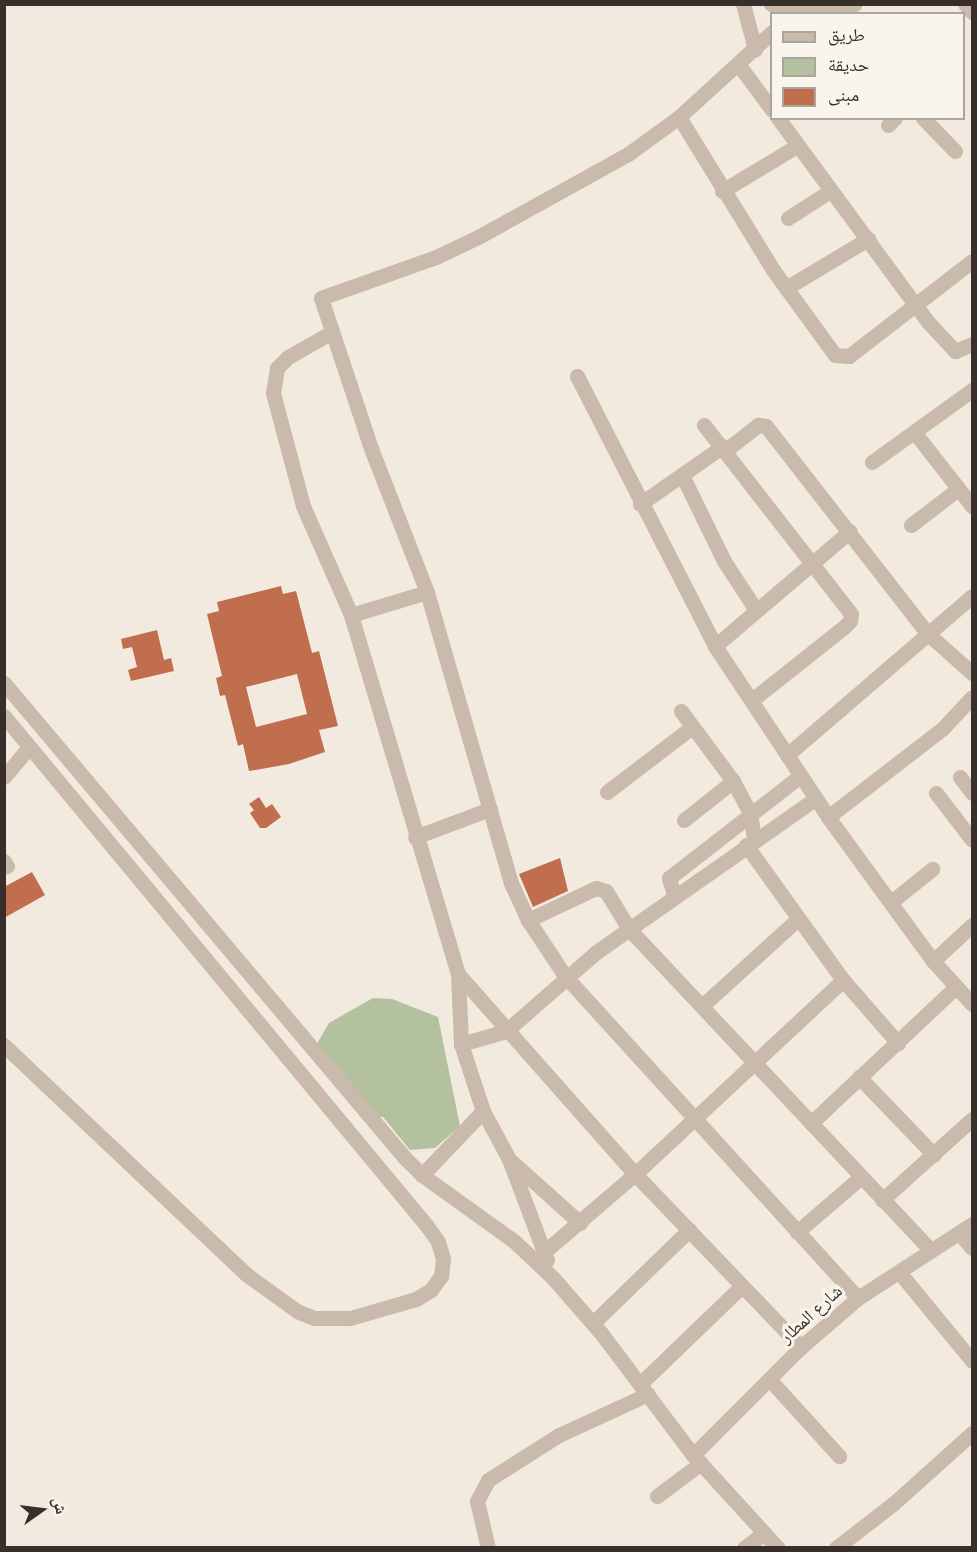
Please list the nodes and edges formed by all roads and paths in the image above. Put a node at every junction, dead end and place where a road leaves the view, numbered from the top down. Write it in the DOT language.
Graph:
graph roads {
  1 [pos="743,4"];
  2 [pos="771,4"];
  3 [pos="855,4"];
  4 [pos="965,4"];
  5 [pos="795,10"];
  6 [pos="832,11"];
  7 [pos="972,12"];
  8 [pos="770,33"];
  9 [pos="755,49"];
  10 [pos="738,64"];
  11 [pos="770,109"];
  12 [pos="679,117"];
  13 [pos="779,120"];
  14 [pos="925,120"];
  15 [pos="797,146"];
  16 [pos="955,151"];
  17 [pos="830,190"];
  18 [pos="722,191"];
  19 [pos="789,218"];
  20 [pos="868,239"];
  21 [pos="972,261"];
  22 [pos="786,288"];
  23 [pos="917,304"];
  24 [pos="332,332"];
  25 [pos="972,344"];
  26 [pos="577,376"];
  27 [pos="972,390"];
  28 [pos="704,425"];
  29 [pos="915,433"];
  30 [pos="725,448"];
  31 [pos="872,462"];
  32 [pos="682,475"];
  33 [pos="964,488"];
  34 [pos="640,504"];
  35 [pos="972,507"];
  36 [pos="911,525"];
  37 [pos="850,531"];
  38 [pos="815,564"];
  39 [pos="427,592"];
  40 [pos="972,596"];
  41 [pos="756,610"];
  42 [pos="351,615"];
  43 [pos="928,634"];
  44 [pos="715,646"];
  45 [pos="972,673"];
  46 [pos="4,683"];
  47 [pos="972,697"];
  48 [pos="752,700"];
  49 [pos="681,711"];
  50 [pos="4,716"];
  51 [pos="692,727"];
  52 [pos="29,747"];
  53 [pos="786,755"];
  54 [pos="800,776"];
  55 [pos="4,777"];
  56 [pos="960,777"];
  57 [pos="733,781"];
  58 [pos="607,792"];
  59 [pos="936,793"];
  60 [pos="972,793"];
  61 [pos="814,799"];
  62 [pos="490,809"];
  63 [pos="750,813"];
  64 [pos="828,818"];
  65 [pos="684,820"];
  66 [pos="415,837"];
  67 [pos="972,840"];
  68 [pos="750,842"];
  69 [pos="932,869"];
  70 [pos="675,897"];
  71 [pos="891,902"];
  72 [pos="798,919"];
  73 [pos="528,920"];
  74 [pos="972,925"];
  75 [pos="629,929"];
  76 [pos="933,961"];
  77 [pos="458,974"];
  78 [pos="565,976"];
  79 [pos="843,980"];
  80 [pos="956,987"];
  81 [pos="703,1005"];
  82 [pos="972,1005"];
  83 [pos="506,1031"];
  84 [pos="897,1043"];
  85 [pos="461,1044"];
  86 [pos="4,1045"];
  87 [pos="754,1064"];
  88 [pos="859,1077"];
  89 [pos="483,1111"];
  90 [pos="696,1116"];
  91 [pos="972,1119"];
  92 [pos="812,1123"];
  93 [pos="934,1155"];
  94 [pos="509,1159"];
  95 [pos="635,1174"];
  96 [pos="422,1176"];
  97 [pos="861,1177"];
  98 [pos="882,1200"];
  99 [pos="580,1223"];
  100 [pos="972,1224"];
  101 [pos="689,1230"];
  102 [pos="797,1232"];
  103 [pos="959,1233"];
  104 [pos="972,1248"];
  105 [pos="931,1251"];
  106 [pos="544,1252"];
  107 [pos="899,1272"];
  108 [pos="553,1278"];
  109 [pos="742,1286"];
  110 [pos="858,1298"];
  111 [pos="593,1323"];
  112 [pos="801,1347"];
  113 [pos="972,1361"];
  114 [pos="770,1380"];
  115 [pos="644,1389"];
  116 [pos="972,1433"];
  117 [pos="839,1456"];
  118 [pos="697,1459"];
  119 [pos="657,1496"];
  120 [pos="764,1533"];
  121 [pos="488,1548"];
  122 [pos="744,1548"];
  123 [pos="778,1548"];
  124 [pos="836,1548"];
  1 -- 9 [label="street"];
  2 -- 5 [label="street"];
  3 -- 6 [label="street"];
  4 -- 7 [label="street"];
  5 -- 6 [label="street"];
  8 -- 9 [label="street"];
  9 -- 10 [label="street"];
  10 -- 11 [label="street"];
  10 -- 12 [label="street"];
  12 -- 18 [label="street"];
  12 -- 24 [label="street"];
  13 -- 15 [label="street"];
  14 -- 16 [label="street"];
  15 -- 17 [label="street"];
  15 -- 18 [label="street"];
  17 -- 19 [label="street"];
  17 -- 20 [label="street"];
  18 -- 22 [label="street"];
  20 -- 22 [label="street"];
  20 -- 23 [label="street"];
  21 -- 23 [label="street"];
  22 -- 23 [label="street"];
  23 -- 25 [label="street"];
  24 -- 39 [label="street"];
  24 -- 42 [label="street"];
  26 -- 34 [label="street"];
  27 -- 29 [label="street"];
  28 -- 30 [label="street"];
  29 -- 31 [label="street"];
  29 -- 33 [label="street"];
  30 -- 32 [label="street"];
  30 -- 37 [label="street"];
  30 -- 38 [label="street"];
  32 -- 34 [label="street"];
  32 -- 41 [label="street"];
  33 -- 35 [label="street"];
  33 -- 36 [label="street"];
  34 -- 44 [label="street"];
  37 -- 38 [label="street"];
  37 -- 43 [label="street"];
  38 -- 41 [label="street"];
  38 -- 48 [label="street"];
  39 -- 42 [label="street"];
  39 -- 62 [label="street"];
  40 -- 43 [label="street"];
  41 -- 44 [label="street"];
  42 -- 66 [label="street"];
  43 -- 45 [label="street"];
  43 -- 53 [label="street"];
  44 -- 48 [label="street"];
  46 -- 96 [label="street"];
  47 -- 64 [label="street"];
  48 -- 53 [label="street"];
  49 -- 51 [label="street"];
  50 -- 52 [label="street"];
  51 -- 57 [label="street"];
  51 -- 58 [label="street"];
  52 -- 55 [label="street"];
  52 -- 86 [label="street"];
  53 -- 54 [label="street"];
  54 -- 61 [label="street"];
  54 -- 63 [label="street"];
  56 -- 60 [label="street"];
  57 -- 63 [label="street"];
  57 -- 65 [label="street"];
  59 -- 67 [label="street"];
  61 -- 64 [label="street"];
  61 -- 68 [label="street"];
  62 -- 66 [label="street"];
  62 -- 73 [label="street"];
  63 -- 68 [label="street"];
  63 -- 70 [label="street"];
  64 -- 71 [label="street"];
  66 -- 77 [label="street"];
  68 -- 70 [label="street"];
  68 -- 72 [label="street"];
  69 -- 71 [label="street"];
  70 -- 75 [label="street"];
  71 -- 76 [label="street"];
  72 -- 79 [label="street"];
  72 -- 81 [label="street"];
  73 -- 75 [label="street"];
  73 -- 78 [label="street"];
  74 -- 76 [label="street"];
  75 -- 78 [label="street"];
  75 -- 81 [label="street"];
  76 -- 80 [label="street"];
  77 -- 83 [label="street"];
  77 -- 85 [label="street"];
  78 -- 83 [label="street"];
  78 -- 90 [label="street"];
  79 -- 84 [label="street"];
  79 -- 87 [label="street"];
  80 -- 82 [label="street"];
  80 -- 84 [label="street"];
  81 -- 87 [label="street"];
  83 -- 85 [label="street"];
  83 -- 95 [label="street"];
  84 -- 88 [label="street"];
  85 -- 89 [label="street"];
  87 -- 90 [label="street"];
  87 -- 92 [label="street"];
  88 -- 92 [label="street"];
  88 -- 93 [label="street"];
  89 -- 94 [label="street"];
  89 -- 96 [label="street"];
  90 -- 95 [label="street"];
  90 -- 102 [label="street"];
  91 -- 93 [label="street"];
  92 -- 97 [label="street"];
  93 -- 98 [label="street"];
  94 -- 99 [label="street"];
  94 -- 106 [label="street"];
  95 -- 99 [label="street"];
  95 -- 101 [label="street"];
  96 -- 108 [label="street"];
  97 -- 98 [label="street"];
  97 -- 102 [label="street"];
  98 -- 105 [label="street"];
  99 -- 106 [label="street"];
  100 -- 103 [label="street, شارع المطار"];
  101 -- 109 [label="street"];
  101 -- 111 [label="street"];
  102 -- 110 [label="street"];
  103 -- 104 [label="street"];
  103 -- 105 [label="street, شارع المطار"];
  105 -- 107 [label="street, شارع المطار"];
  106 -- 108 [label="street"];
  107 -- 110 [label="street, شارع المطار"];
  107 -- 113 [label="street"];
  108 -- 111 [label="street"];
  109 -- 112 [label="street"];
  109 -- 115 [label="street"];
  110 -- 112 [label="street, شارع المطار"];
  111 -- 115 [label="street"];
  112 -- 114 [label="street, شارع المطار"];
  114 -- 117 [label="street"];
  114 -- 118 [label="street, شارع المطار"];
  115 -- 118 [label="street"];
  115 -- 121 [label="street"];
  116 -- 124 [label="street"];
  118 -- 119 [label="street, شارع المطار"];
  118 -- 120 [label="street"];
  120 -- 122 [label="street"];
  120 -- 123 [label="street"];
}
